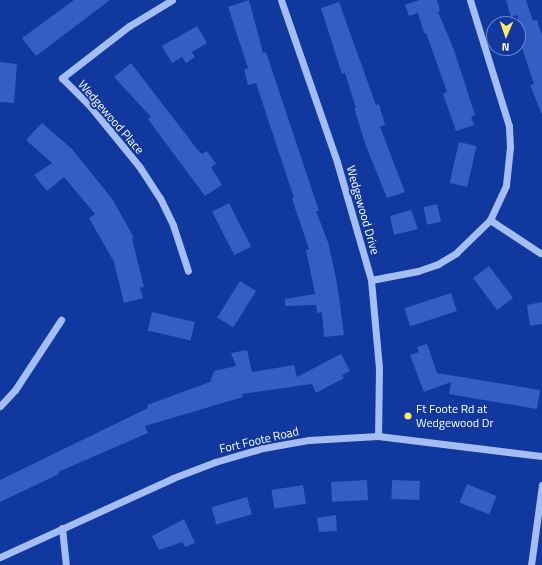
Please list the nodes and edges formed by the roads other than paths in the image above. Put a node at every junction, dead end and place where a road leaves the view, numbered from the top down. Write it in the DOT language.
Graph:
graph roads {
  1 [pos="172,0"];
  2 [pos="281,0"];
  3 [pos="470,0"];
  4 [pos="490,220"];
  5 [pos="540,253"];
  6 [pos="188,271"];
  7 [pos="371,280"];
  8 [pos="62,320"];
  9 [pos="0,406"];
  10 [pos="378,436"];
  11 [pos="542,456"];
  12 [pos="542,485"];
  13 [pos="62,528"];
  14 [pos="0,557"];
  15 [pos="66,565"];
  16 [pos="531,565"];
  1 -- 6 [label="street, Wedgewood Place"];
  2 -- 7 [label="street, Wedgewood Drive"];
  3 -- 4 [label="street"];
  4 -- 5 [label="street"];
  4 -- 7 [label="street"];
  7 -- 10 [label="street, Wedgewood Drive"];
  8 -- 9 [label="street"];
  10 -- 11 [label="street, Fort Foote Road"];
  10 -- 13 [label="street, Fort Foote Road"];
  12 -- 16 [label="street"];
  13 -- 14 [label="street, Fort Foote Road"];
  13 -- 15 [label="street"];
}
